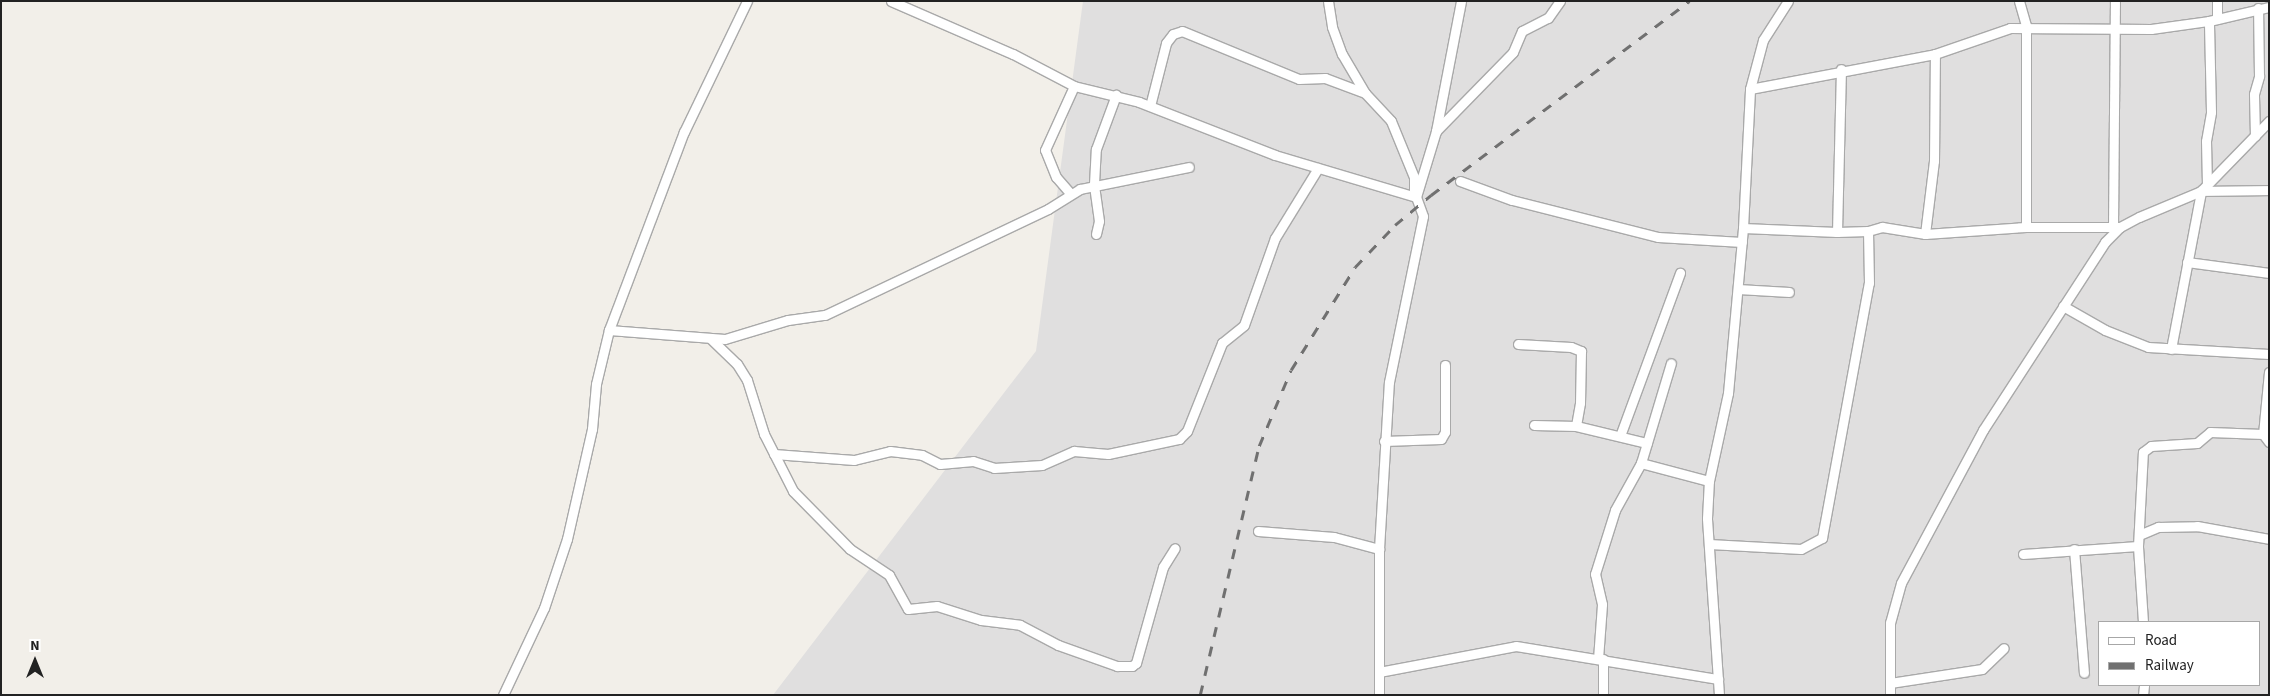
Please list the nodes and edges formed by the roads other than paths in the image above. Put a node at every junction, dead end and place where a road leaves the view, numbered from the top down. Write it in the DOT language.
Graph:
graph roads {
  1 [pos="747,1"];
  2 [pos="891,1"];
  3 [pos="1328,1"];
  4 [pos="1461,1"];
  5 [pos="1560,1"];
  6 [pos="1788,1"];
  7 [pos="2019,1"];
  8 [pos="2115,1"];
  9 [pos="2217,1"];
  10 [pos="2269,7"];
  11 [pos="2258,8"];
  12 [pos="2213,20"];
  13 [pos="2026,26"];
  14 [pos="2116,28"];
  15 [pos="1935,54"];
  16 [pos="1841,69"];
  17 [pos="1074,86"];
  18 [pos="1750,89"];
  19 [pos="1365,93"];
  20 [pos="1116,95"];
  21 [pos="1150,106"];
  22 [pos="2269,121"];
  23 [pos="1436,131"];
  24 [pos="2255,136"];
  25 [pos="1189,167"];
  26 [pos="1318,168"];
  27 [pos="1460,181"];
  28 [pos="1094,184"];
  29 [pos="2204,188"];
  30 [pos="2269,190"];
  31 [pos="1070,193"];
  32 [pos="1415,197"];
  33 [pos="2026,227"];
  34 [pos="2117,227"];
  35 [pos="1743,228"];
  36 [pos="1868,231"];
  37 [pos="1837,232"];
  38 [pos="1096,234"];
  39 [pos="1925,234"];
  40 [pos="1742,242"];
  41 [pos="2187,262"];
  42 [pos="1680,273"];
  43 [pos="2269,273"];
  44 [pos="1738,289"];
  45 [pos="1789,292"];
  46 [pos="2063,306"];
  47 [pos="609,330"];
  48 [pos="711,339"];
  49 [pos="1518,344"];
  50 [pos="2171,349"];
  51 [pos="2269,354"];
  52 [pos="1671,363"];
  53 [pos="1446,365"];
  54 [pos="2269,372"];
  55 [pos="1534,425"];
  56 [pos="1576,426"];
  57 [pos="2263,434"];
  58 [pos="1620,436"];
  59 [pos="1384,441"];
  60 [pos="2269,442"];
  61 [pos="1647,443"];
  62 [pos="774,454"];
  63 [pos="1641,464"];
  64 [pos="1709,481"];
  65 [pos="1258,530"];
  66 [pos="2139,535"];
  67 [pos="2269,539"];
  68 [pos="1709,544"];
  69 [pos="2138,546"];
  70 [pos="1175,548"];
  71 [pos="1379,549"];
  72 [pos="2074,550"];
  73 [pos="2023,554"];
  74 [pos="2143,621"];
  75 [pos="2004,648"];
  76 [pos="1600,659"];
  77 [pos="1378,672"];
  78 [pos="2084,673"];
  79 [pos="1718,679"];
  80 [pos="1890,683"];
  81 [pos="503,695"];
  82 [pos="1379,695"];
  83 [pos="1603,695"];
  84 [pos="1719,695"];
  85 [pos="1890,695"];
  1 -- 47 [label="street"];
  2 -- 17 [label="street"];
  3 -- 19 [label="street"];
  4 -- 23 [label="street"];
  5 -- 23 [label="street"];
  6 -- 18 [label="street"];
  7 -- 13 [label="street"];
  8 -- 14 [label="street"];
  9 -- 12 [label="street"];
  10 -- 11 [label="street"];
  11 -- 12 [label="street"];
  11 -- 24 [label="street"];
  12 -- 14 [label="street"];
  12 -- 29 [label="street"];
  13 -- 14 [label="street"];
  13 -- 15 [label="street"];
  13 -- 33 [label="street"];
  14 -- 34 [label="street"];
  15 -- 16 [label="street"];
  15 -- 39 [label="street"];
  16 -- 18 [label="street"];
  16 -- 37 [label="street"];
  17 -- 20 [label="street"];
  17 -- 31 [label="street"];
  18 -- 35 [label="street"];
  19 -- 21 [label="street"];
  19 -- 32 [label="street"];
  20 -- 21 [label="street"];
  20 -- 28 [label="street"];
  21 -- 26 [label="street"];
  22 -- 24 [label="street"];
  23 -- 32 [label="street"];
  24 -- 29 [label="street"];
  25 -- 28 [label="street"];
  26 -- 32 [label="street"];
  26 -- 62 [label="street"];
  27 -- 40 [label="street"];
  28 -- 31 [label="street"];
  28 -- 38 [label="street"];
  29 -- 30 [label="street"];
  29 -- 34 [label="street"];
  29 -- 41 [label="street"];
  31 -- 48 [label="street"];
  32 -- 59 [label="street"];
  33 -- 34 [label="street"];
  33 -- 39 [label="street"];
  34 -- 46 [label="street"];
  35 -- 37 [label="street"];
  35 -- 40 [label="street"];
  36 -- 37 [label="street"];
  36 -- 39 [label="street"];
  36 -- 68 [label="street"];
  40 -- 44 [label="street"];
  41 -- 43 [label="street"];
  41 -- 50 [label="street"];
  42 -- 58 [label="street"];
  44 -- 45 [label="street"];
  44 -- 64 [label="street"];
  46 -- 50 [label="street"];
  46 -- 80 [label="street"];
  47 -- 48 [label="street"];
  47 -- 81 [label="street"];
  48 -- 62 [label="street"];
  49 -- 56 [label="street"];
  50 -- 51 [label="street"];
  52 -- 61 [label="street"];
  53 -- 59 [label="street"];
  54 -- 57 [label="street"];
  55 -- 56 [label="street"];
  56 -- 58 [label="street"];
  57 -- 60 [label="street"];
  57 -- 66 [label="street"];
  58 -- 61 [label="street"];
  59 -- 71 [label="street"];
  61 -- 63 [label="street"];
  62 -- 70 [label="street"];
  63 -- 64 [label="street"];
  63 -- 76 [label="street"];
  64 -- 68 [label="street"];
  65 -- 71 [label="street"];
  66 -- 67 [label="street"];
  66 -- 69 [label="street"];
  68 -- 79 [label="street"];
  69 -- 72 [label="street"];
  69 -- 74 [label="street"];
  71 -- 77 [label="street"];
  72 -- 73 [label="street"];
  72 -- 78 [label="street"];
  75 -- 80 [label="street"];
  76 -- 77 [label="street"];
  76 -- 79 [label="street"];
  76 -- 83 [label="street"];
  77 -- 82 [label="street"];
  79 -- 84 [label="street"];
  80 -- 85 [label="street"];
}
